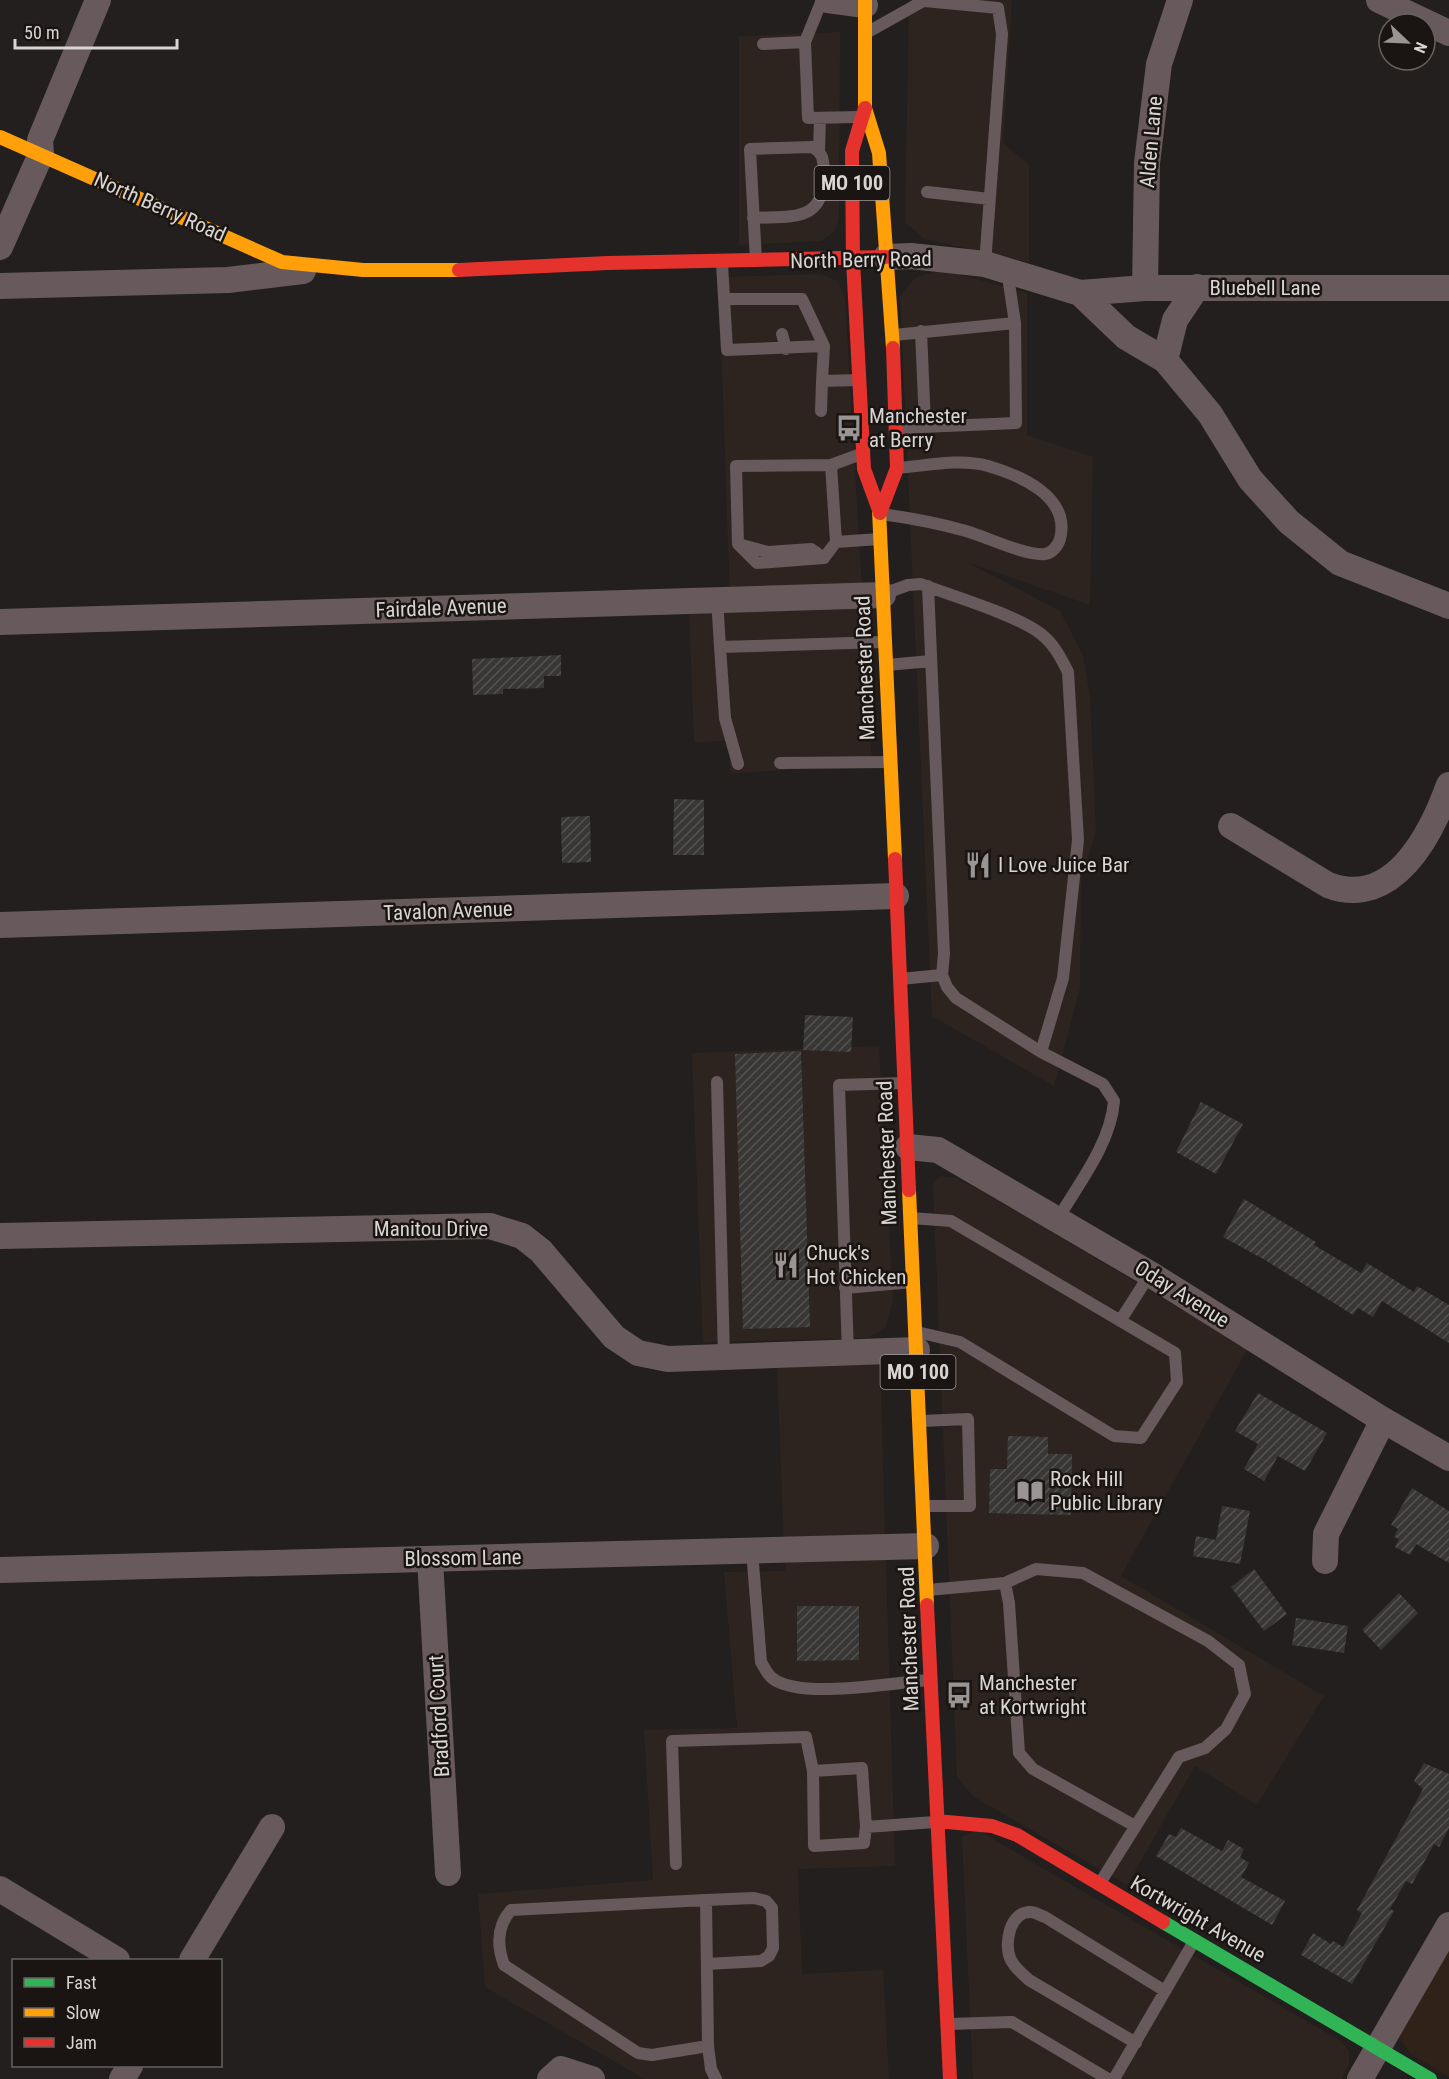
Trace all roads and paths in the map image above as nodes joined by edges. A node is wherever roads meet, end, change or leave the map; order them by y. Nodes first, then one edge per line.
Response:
1 (98, 0) edge
2 (822, 0) edge
3 (828, 0) edge
4 (1180, 0) edge
5 (1379, 0) edge
6 (922, 1) edge
7 (865, 3) edge
8 (1449, 33) edge
9 (865, 34) junction
10 (805, 42) junction
11 (763, 44) dead end
12 (863, 113) junction
13 (819, 118) junction
14 (0, 138) edge
15 (819, 151) junction
16 (41, 154) junction
17 (838, 165) junction
18 (927, 192) dead end
19 (990, 199) junction
20 (753, 218) junction
21 (0, 247) edge
22 (886, 257) junction
23 (853, 260) junction
24 (722, 262) junction
25 (756, 262) junction
26 (996, 267) junction
27 (322, 268) junction
28 (0, 286) edge
29 (1197, 287) junction
30 (1145, 288) junction
31 (1449, 288) edge
32 (1080, 293) junction
33 (724, 298) junction
34 (1015, 323) junction
35 (921, 331) junction
36 (782, 334) dead end
37 (892, 335) junction
38 (824, 346) junction
39 (786, 349) junction
40 (1165, 360) junction
41 (859, 380) junction
42 (822, 381) junction
43 (821, 411) dead end
44 (925, 425) junction
45 (896, 428) junction
46 (862, 454) junction
47 (831, 465) junction
48 (897, 468) junction
49 (880, 513) junction
50 (881, 538) junction
51 (836, 542) junction
52 (928, 586) junction
53 (883, 595) junction
54 (717, 599) junction
55 (1449, 606) edge
56 (0, 622) edge
57 (884, 642) junction
58 (720, 647) junction
59 (931, 661) junction
60 (886, 665) junction
61 (890, 762) junction
62 (780, 763) dead end
63 (738, 764) dead end
64 (1449, 785) edge
65 (1231, 826) dead end
66 (896, 896) junction
67 (0, 925) edge
68 (942, 975) junction
69 (900, 979) junction
70 (1041, 1052) junction
71 (717, 1082) dead end
72 (905, 1083) junction
73 (908, 1147) junction
74 (911, 1218) junction
75 (1057, 1220) junction
76 (0, 1236) edge
77 (1150, 1274) junction
78 (914, 1282) junction
79 (845, 1288) junction
80 (1120, 1321) junction
81 (917, 1341) junction
82 (848, 1354) junction
83 (724, 1357) junction
84 (1383, 1420) junction
85 (920, 1421) junction
86 (1449, 1458) edge
87 (924, 1506) junction
88 (926, 1546) junction
89 (752, 1551) junction
90 (430, 1559) junction
91 (1325, 1562) dead end
92 (0, 1570) edge
93 (1005, 1583) junction
94 (928, 1590) junction
95 (932, 1680) junction
96 (813, 1772) junction
97 (936, 1821) junction
98 (1135, 1826) junction
99 (272, 1827) dead end
100 (866, 1827) junction
101 (676, 1864) dead end
102 (448, 1873) dead end
103 (1098, 1886) junction
104 (0, 1889) edge
105 (706, 1900) junction
106 (1449, 1925) edge
107 (1194, 1941) junction
108 (115, 1959) edge
109 (193, 1959) edge
110 (707, 1964) junction
111 (1165, 1991) junction
112 (947, 2024) junction
113 (1136, 2043) junction
114 (708, 2046) junction
115 (1378, 2048) junction
116 (550, 2079) edge
117 (592, 2079) edge
118 (716, 2079) edge
119 (950, 2079) edge
120 (1108, 2079) edge
121 (1114, 2079) edge
122 (1360, 2079) edge
123 (1430, 2079) edge

1 - 16 street
2 - 10 lane
3 - 7 street
4 - 30 street, Alden Lane
5 - 8 street
6 - 9 lane
6 - 19 lane
7 - 9 main road, Manchester Road / MO 100
9 - 12 main road, Manchester Road / MO 100
10 - 11 lane
10 - 13 lane
12 - 13 lane
12 - 17 main road, Manchester Road / MO 100
12 - 22 main road, Manchester Road / MO 100
13 - 15 lane
14 - 16 main road, North Berry Road
15 - 17 lane
15 - 20 lane
16 - 21 street
16 - 27 main road, North Berry Road
17 - 20 lane
17 - 23 main road, Manchester Road / MO 100
18 - 19 lane
19 - 26 lane
20 - 25 lane
22 - 23 main road, North Berry Road
22 - 26 street, North Berry Road
22 - 37 main road, Manchester Road / MO 100
23 - 25 main road, North Berry Road
23 - 41 main road, Manchester Road / MO 100
24 - 25 main road, North Berry Road
24 - 27 main road, North Berry Road
24 - 33 lane
26 - 32 street, North Berry Road
26 - 34 lane
27 - 28 street, North Berry Road
29 - 30 street, Bluebell Lane
29 - 31 street, Bluebell Lane
29 - 40 street
30 - 32 street, Bluebell Lane
32 - 40 street
33 - 38 lane
33 - 39 lane
34 - 35 lane
34 - 44 lane
35 - 37 lane
35 - 44 lane
36 - 39 lane
37 - 45 main road, Manchester Road / MO 100
38 - 39 lane
38 - 42 lane
40 - 55 street
41 - 42 lane
41 - 46 main road, Manchester Road / MO 100
42 - 43 lane
44 - 45 lane
45 - 48 main road, Manchester Road / MO 100
46 - 47 lane
46 - 49 main road, Manchester Road / MO 100
47 - 51 lane
47 - 51 lane
48 - 49 main road, Manchester Road / MO 100
48 - 49 lane
49 - 50 main road, Manchester Road / MO 100
50 - 51 lane
50 - 53 main road, Manchester Road / MO 100
52 - 53 lane
52 - 59 lane
52 - 70 lane
53 - 54 street, Fairdale Avenue
53 - 57 main road, Manchester Road / MO 100
54 - 56 street, Fairdale Avenue
54 - 58 lane
57 - 58 lane
57 - 60 main road, Manchester Road / MO 100
58 - 63 lane
59 - 60 lane
59 - 68 lane
60 - 61 main road, Manchester Road / MO 100
61 - 62 lane
61 - 66 main road, Manchester Road / MO 100
64 - 65 street
66 - 67 street, Tavalon Avenue
66 - 69 main road, Manchester Road / MO 100
68 - 69 lane
68 - 70 lane
69 - 72 main road, Manchester Road / MO 100
70 - 75 lane
71 - 83 lane
72 - 73 main road, Manchester Road / MO 100
72 - 79 lane
73 - 74 main road, Manchester Road / MO 100
73 - 75 street, Oday Avenue
74 - 78 main road, Manchester Road / MO 100
74 - 80 lane
75 - 77 street, Oday Avenue
76 - 83 street, Manitou Drive
77 - 80 lane
77 - 84 street, Oday Avenue
78 - 79 lane
78 - 81 main road, Manchester Road / MO 100
79 - 82 lane
80 - 81 lane
81 - 82 street, Manitou Drive
81 - 85 main road, Manchester Road / MO 100
82 - 83 street, Manitou Drive
84 - 86 street, Oday Avenue
84 - 91 street
85 - 87 main road, Manchester Road / MO 100
85 - 87 lane
87 - 88 main road, Manchester Road / MO 100
88 - 89 street, Blossom Lane
88 - 94 main road, Manchester Road / MO 100
89 - 90 street, Blossom Lane
89 - 95 lane
90 - 92 street, Blossom Lane
90 - 102 street, Bradford Court
93 - 94 lane
93 - 98 lane
93 - 98 lane
94 - 95 main road, Manchester Road / MO 100
95 - 97 main road, Manchester Road / MO 100
96 - 100 lane
96 - 100 lane
96 - 101 lane
97 - 100 lane
97 - 103 main road, Kortwright Avenue
97 - 112 main road, Manchester Road / MO 100
98 - 103 lane
99 - 109 street
103 - 107 main road, Kortwright Avenue
104 - 108 street
105 - 110 lane
105 - 110 lane
105 - 114 lane
106 - 115 street
107 - 111 lane
107 - 115 main road, Kortwright Avenue
110 - 114 lane
111 - 113 lane
111 - 113 lane
112 - 119 main road, Manchester Road / MO 100
112 - 120 lane
113 - 121 lane
114 - 118 lane
115 - 122 street
115 - 123 main road, Kortwright Avenue
116 - 117 street

